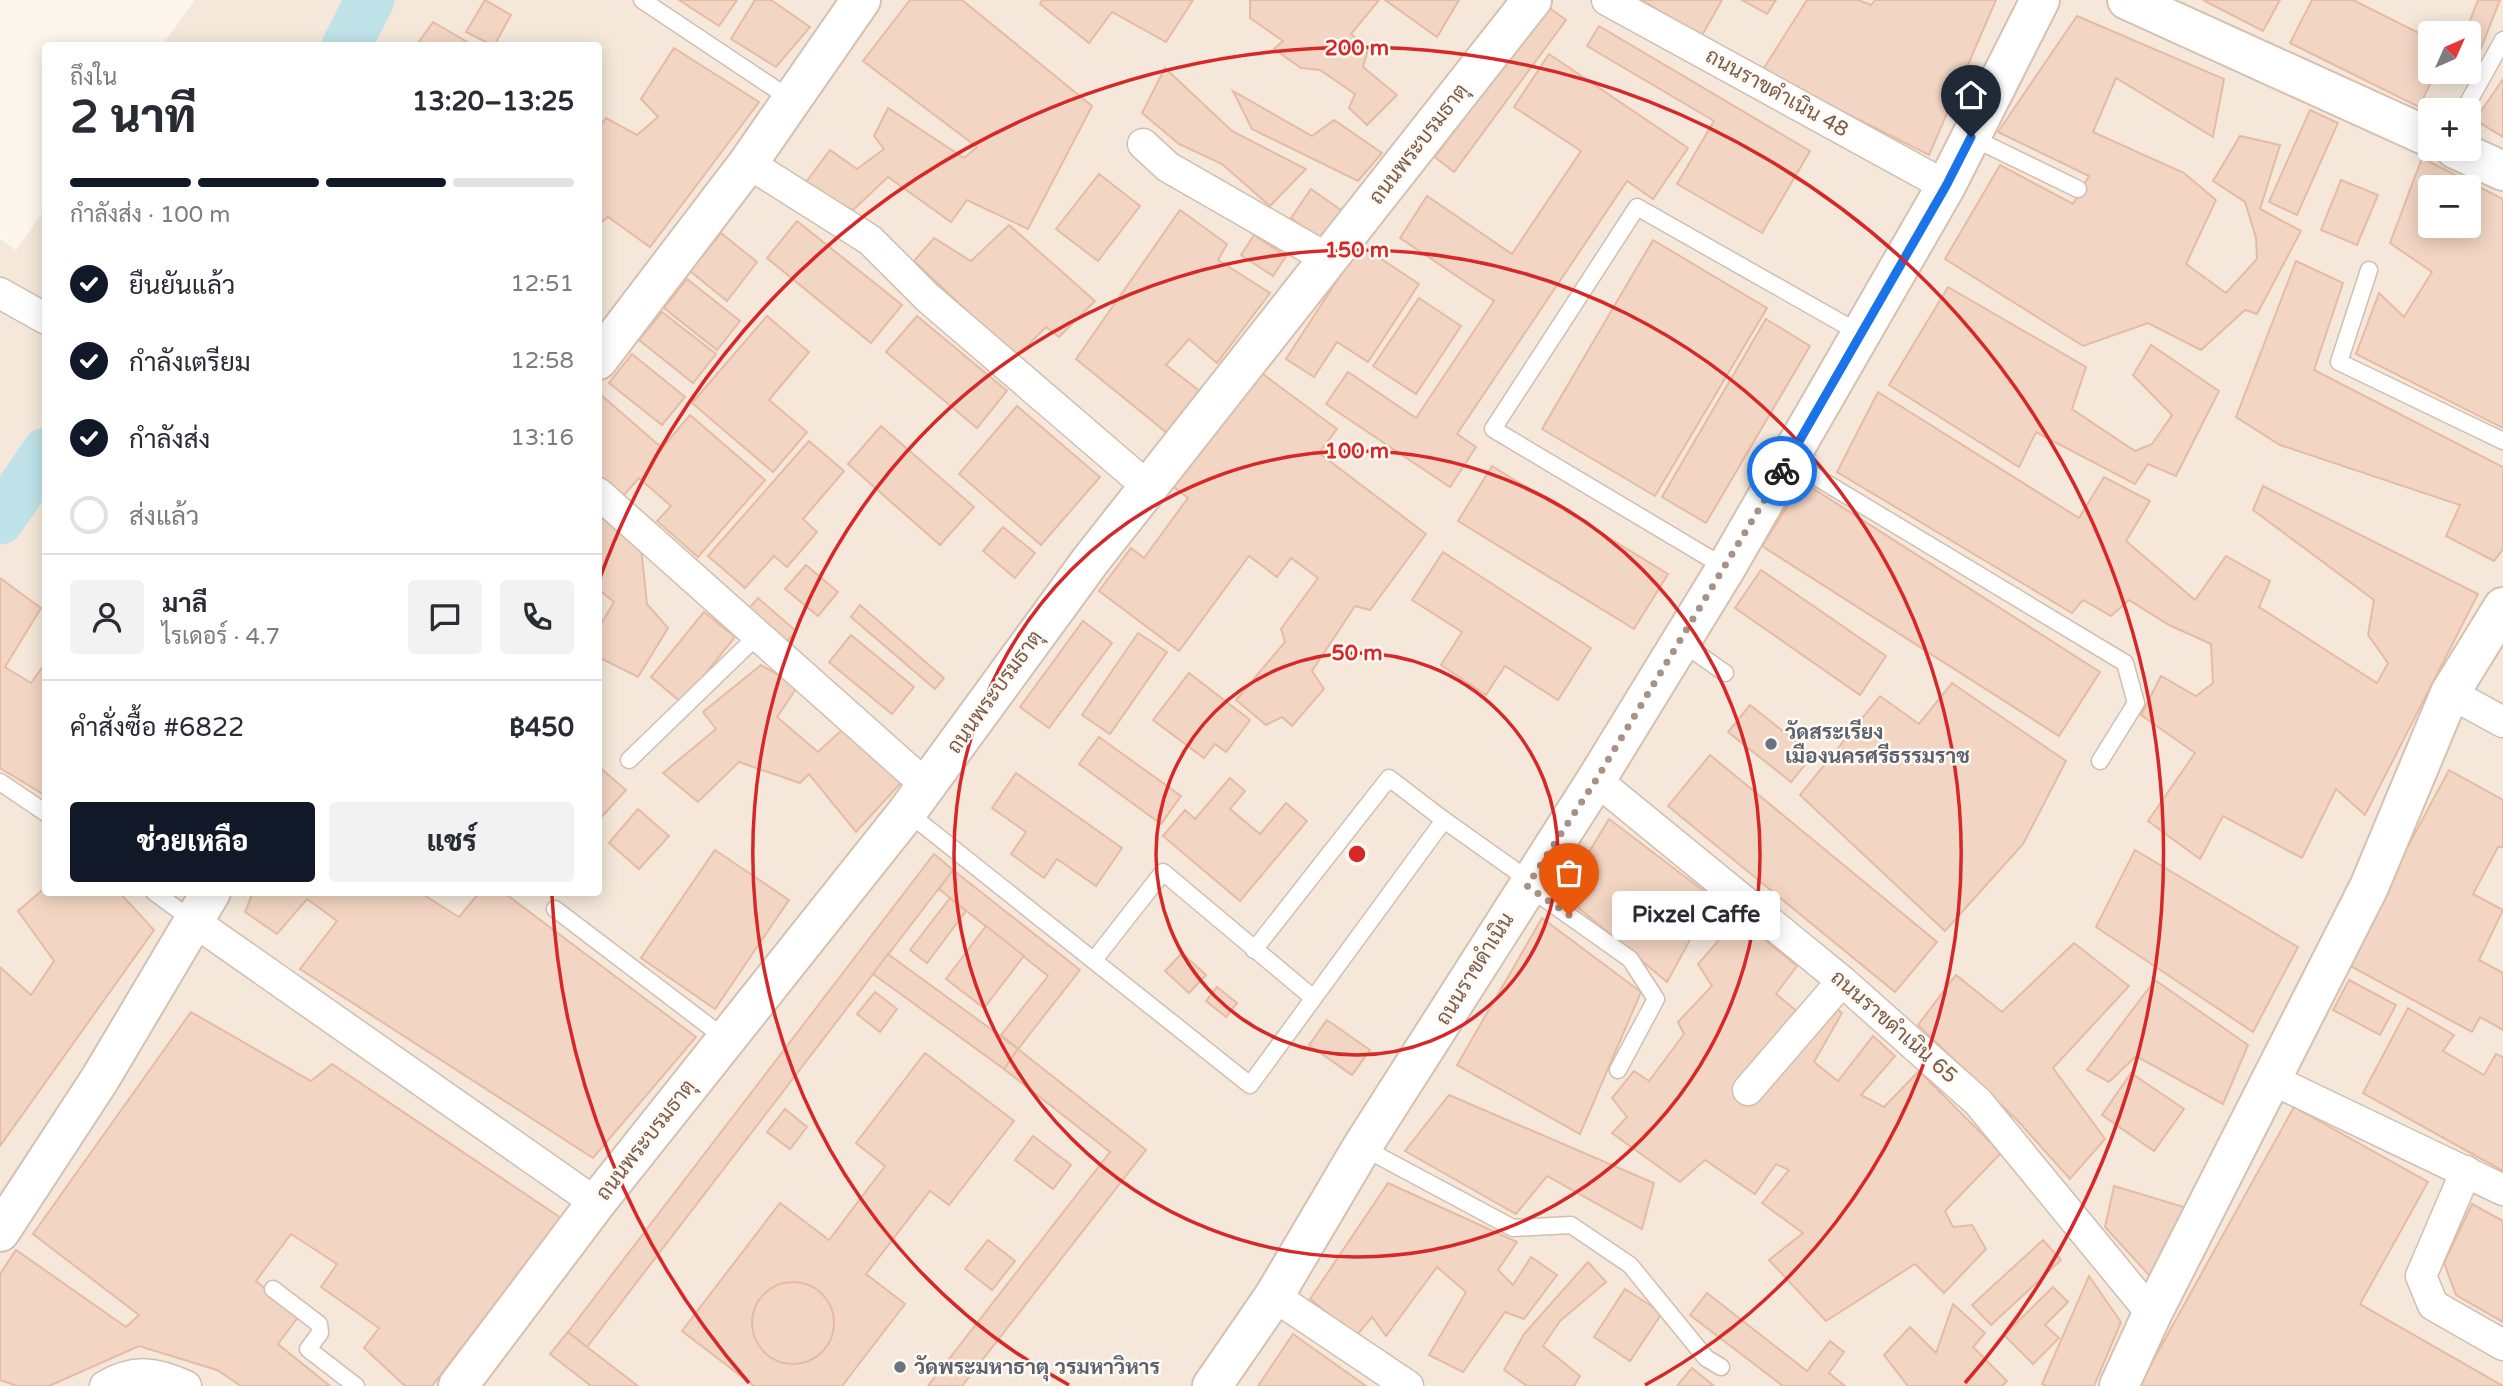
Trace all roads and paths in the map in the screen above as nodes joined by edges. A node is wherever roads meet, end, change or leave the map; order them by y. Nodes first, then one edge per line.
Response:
1 (642, 0) edge
2 (861, 0) edge
3 (1607, 0) edge
4 (2040, 0) edge
5 (2127, 0) edge
6 (1521, 4) edge
7 (2503, 40) edge
8 (2470, 98) edge
9 (792, 100) junction
10 (2418, 132) edge
11 (1971, 137) junction
12 (1143, 144) dead end
13 (2481, 161) edge
14 (748, 163) junction
15 (2503, 171) edge
16 (1946, 186) junction
17 (2078, 189) dead end
18 (1328, 259) junction
19 (2369, 270) dead end
20 (0, 293) edge
21 (42, 317) edge
22 (1861, 334) junction
23 (602, 355) edge
24 (2503, 441) edge
25 (1788, 460) junction
26 (1148, 487) junction
27 (602, 497) edge
28 (1726, 568) junction
29 (2503, 607) edge
30 (758, 635) junction
31 (1681, 642) junction
32 (1725, 673) dead end
33 (2450, 693) junction
34 (2503, 722) edge
35 (629, 760) dead end
36 (2100, 761) dead end
37 (1596, 780) junction
38 (0, 782) edge
39 (917, 799) junction
40 (42, 810) edge
41 (1444, 820) junction
42 (1529, 883) junction
43 (167, 896) edge
44 (203, 907) edge
45 (555, 909) dead end
46 (1254, 950) junction
47 (1094, 960) junction
48 (1842, 981) junction
49 (1312, 997) junction
50 (726, 1039) junction
51 (1618, 1070) dead end
52 (2271, 1079) junction
53 (1748, 1090) dead end
54 (1363, 1147) junction
55 (2466, 1171) junction
56 (2503, 1190) edge
57 (596, 1203) junction
58 (4, 1218) edge
59 (273, 1289) dead end
60 (1275, 1296) junction
61 (2152, 1314) junction
62 (2503, 1345) edge
63 (1721, 1367) dead end
64 (105, 1386) edge
65 (186, 1386) edge
66 (356, 1386) edge
67 (458, 1386) edge
68 (1212, 1386) edge
69 (1408, 1386) edge
70 (2119, 1386) edge

1 - 9 lane
2 - 9 street
3 - 16 street, ถนนราขดำเนิน 48
4 - 11 street, ถนนราขดำเนิน
5 - 10 street
6 - 18 street, ถนนพระบรมธาตุ
7 - 8 lane
9 - 14 street
11 - 16 street, ถนนราขดำเนิน
11 - 17 lane
12 - 18 street
13 - 15 street
14 - 23 street
14 - 26 street
16 - 22 street, ถนนราขดำเนิน
18 - 26 street, ถนนพระบรมธาตุ
19 - 24 lane
20 - 21 street
22 - 25 street, ถนนราขดำเนิน
22 - 28 lane
25 - 28 street, ถนนราขดำเนิน
25 - 36 lane
26 - 39 street, ถนนพระบรมธาตุ
27 - 30 street
28 - 31 street, ถนนราขดำเนิน
29 - 33 street
30 - 35 lane
30 - 39 street
31 - 32 lane
31 - 37 street, ถนนราขดำเนิน
33 - 34 street
33 - 52 street
37 - 42 street, ถนนราขดำเนิน
37 - 48 street, ถนนราขดำเนิน 65
38 - 40 lane
39 - 47 lane
39 - 50 street, ถนนพระบรมธาตุ
41 - 42 lane
41 - 46 lane
41 - 49 lane
42 - 51 lane
42 - 54 street, ถนนราขดำเนิน
43 - 44 lane
44 - 57 street
44 - 58 street
45 - 50 lane
46 - 47 lane
46 - 49 lane
47 - 49 lane
48 - 53 street
48 - 61 street, ถนนราขดำเนิน 65
50 - 57 street, ถนนพระบรมธาตุ
52 - 55 street
52 - 61 street
54 - 60 street, ถนนราขดำเนิน
54 - 63 lane
55 - 56 street
55 - 62 street
57 - 67 street, ถนนพระบรมธาตุ
59 - 66 lane
60 - 68 street, ถนนราขดำเนิน
60 - 69 street
61 - 70 street
64 - 65 street

